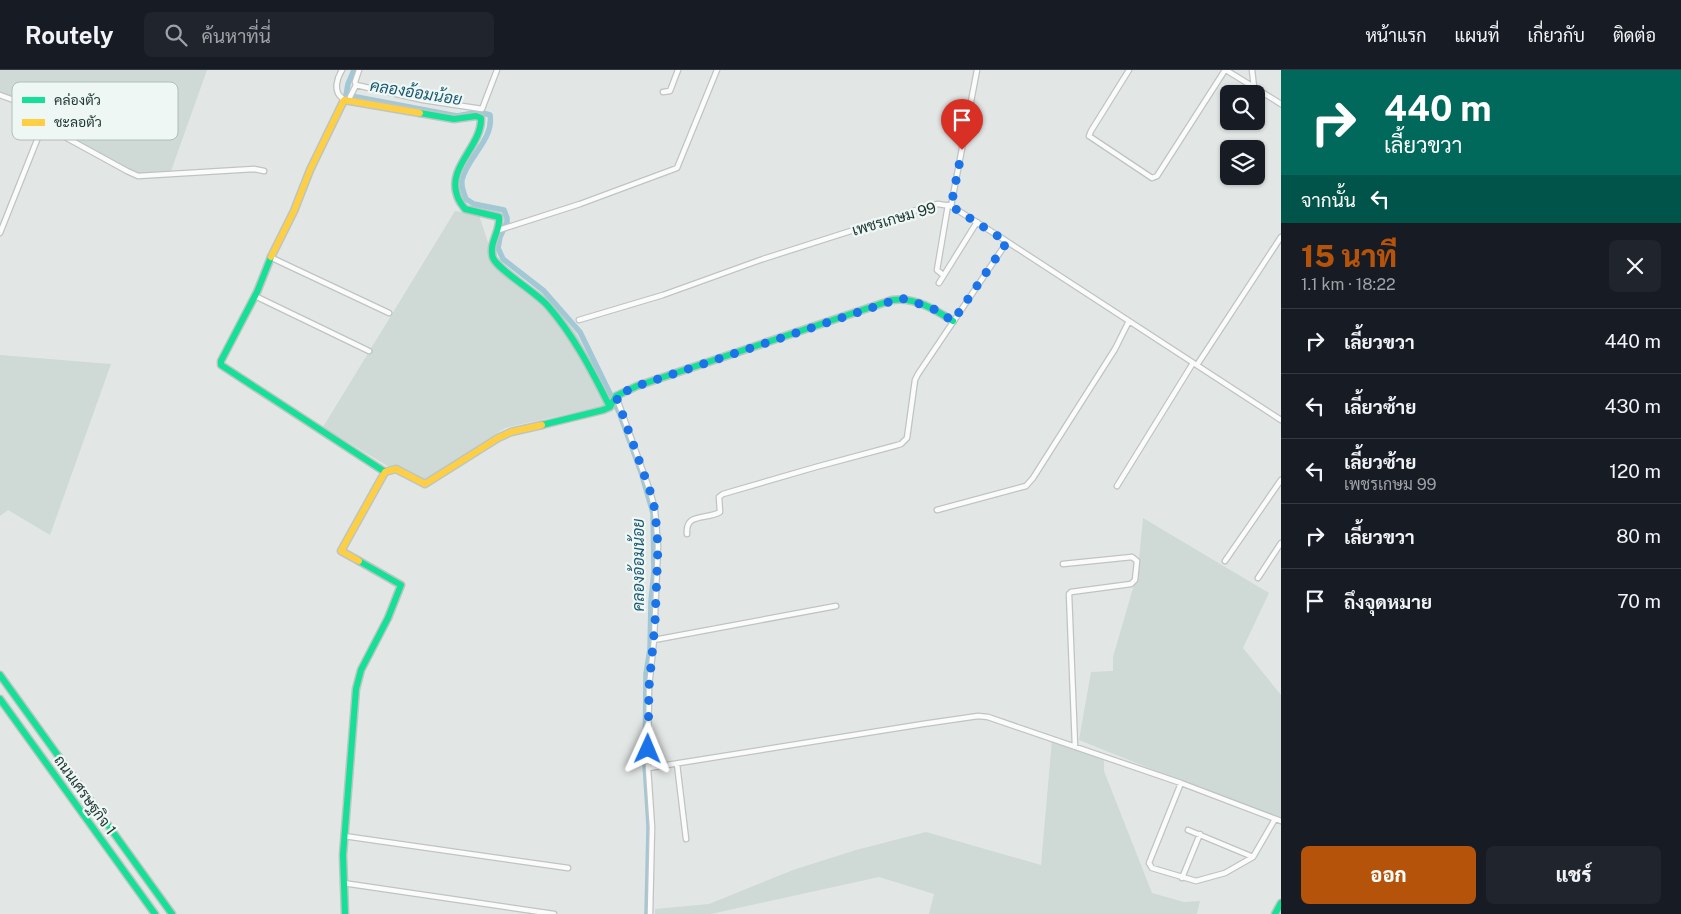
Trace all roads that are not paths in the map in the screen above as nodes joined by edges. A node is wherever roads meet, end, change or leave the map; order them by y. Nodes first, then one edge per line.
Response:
1 (342, 70) edge
2 (359, 70) edge
3 (497, 70) edge
4 (678, 70) edge
5 (717, 70) edge
6 (977, 70) edge
7 (1129, 70) edge
8 (1225, 70) edge
9 (1252, 70) edge
10 (1251, 85) edge
11 (1254, 85) edge
12 (355, 87) junction
13 (663, 92) dead end
14 (1265, 94) edge
15 (0, 95) edge
16 (344, 98) junction
17 (12, 99) edge
18 (1281, 104) edge
19 (37, 140) edge
20 (70, 140) edge
21 (264, 171) dead end
22 (949, 206) junction
23 (977, 222) junction
24 (498, 230) junction
25 (0, 233) edge
26 (1281, 237) edge
27 (1007, 242) junction
28 (272, 258) junction
29 (944, 276) junction
30 (939, 283) dead end
31 (255, 296) junction
32 (390, 313) dead end
33 (579, 320) dead end
34 (953, 321) junction
35 (1129, 321) junction
36 (369, 351) dead end
37 (1195, 364) junction
38 (615, 397) junction
39 (610, 406) junction
40 (1281, 420) edge
41 (385, 472) junction
42 (1281, 480) edge
43 (1117, 486) dead end
44 (937, 510) dead end
45 (687, 534) dead end
46 (1281, 543) edge
47 (1225, 561) dead end
48 (1063, 564) dead end
49 (1258, 578) dead end
50 (836, 606) dead end
51 (654, 640) junction
52 (0, 675) edge
53 (0, 699) edge
54 (1075, 746) junction
55 (677, 764) junction
56 (648, 768) junction
57 (1180, 783) junction
58 (1275, 819) junction
59 (1281, 821) edge
60 (1188, 830) dead end
61 (1200, 834) junction
62 (115, 836) junction
63 (344, 836) junction
64 (686, 839) dead end
65 (103, 844) junction
66 (1253, 856) junction
67 (568, 868) dead end
68 (1182, 878) junction
69 (343, 882) junction
70 (1281, 903) edge
71 (155, 914) edge
72 (172, 914) edge
73 (346, 914) edge
74 (554, 914) edge
75 (650, 914) edge
76 (1275, 914) edge

1 - 16 street
2 - 12 street
3 - 12 street
4 - 13 street
5 - 24 street
6 - 22 street
7 - 8 street
8 - 10 street
9 - 11 street
12 - 16 street
14 - 18 street
15 - 17 street
16 - 24 street
16 - 28 street
19 - 25 street
20 - 21 street
22 - 23 street, เพชรเกษม 99
22 - 29 street
22 - 33 street, เพชรเกษม 99
23 - 27 street, เพชรเกษม 99
23 - 29 street
24 - 39 street
26 - 37 street
27 - 34 street
27 - 35 street, เพชรเกษม 99
28 - 31 street
28 - 32 street
29 - 30 street
31 - 36 street
31 - 41 street
34 - 38 street
34 - 45 street
35 - 37 street, เพชรเกษม 99
35 - 44 street
37 - 40 street, เพชรเกษม 99
37 - 43 street
38 - 39 street
38 - 51 street
39 - 41 street
41 - 63 street
42 - 47 street
46 - 49 street
48 - 54 street
50 - 51 street
51 - 56 street
52 - 62 street, ถนนเศรษฐกิจ 1
53 - 65 street, ถนนเศรษฐกิจ 1
54 - 55 street
54 - 57 street
55 - 56 street
55 - 64 street
56 - 75 street
57 - 58 street
57 - 68 street
58 - 59 street
58 - 66 street
60 - 61 street
61 - 66 street
61 - 68 street
62 - 65 street
62 - 72 street, ถนนเศรษฐกิจ 1
63 - 67 street
63 - 69 street
65 - 71 street, ถนนเศรษฐกิจ 1
66 - 68 street
69 - 73 street
69 - 74 street
70 - 76 street

